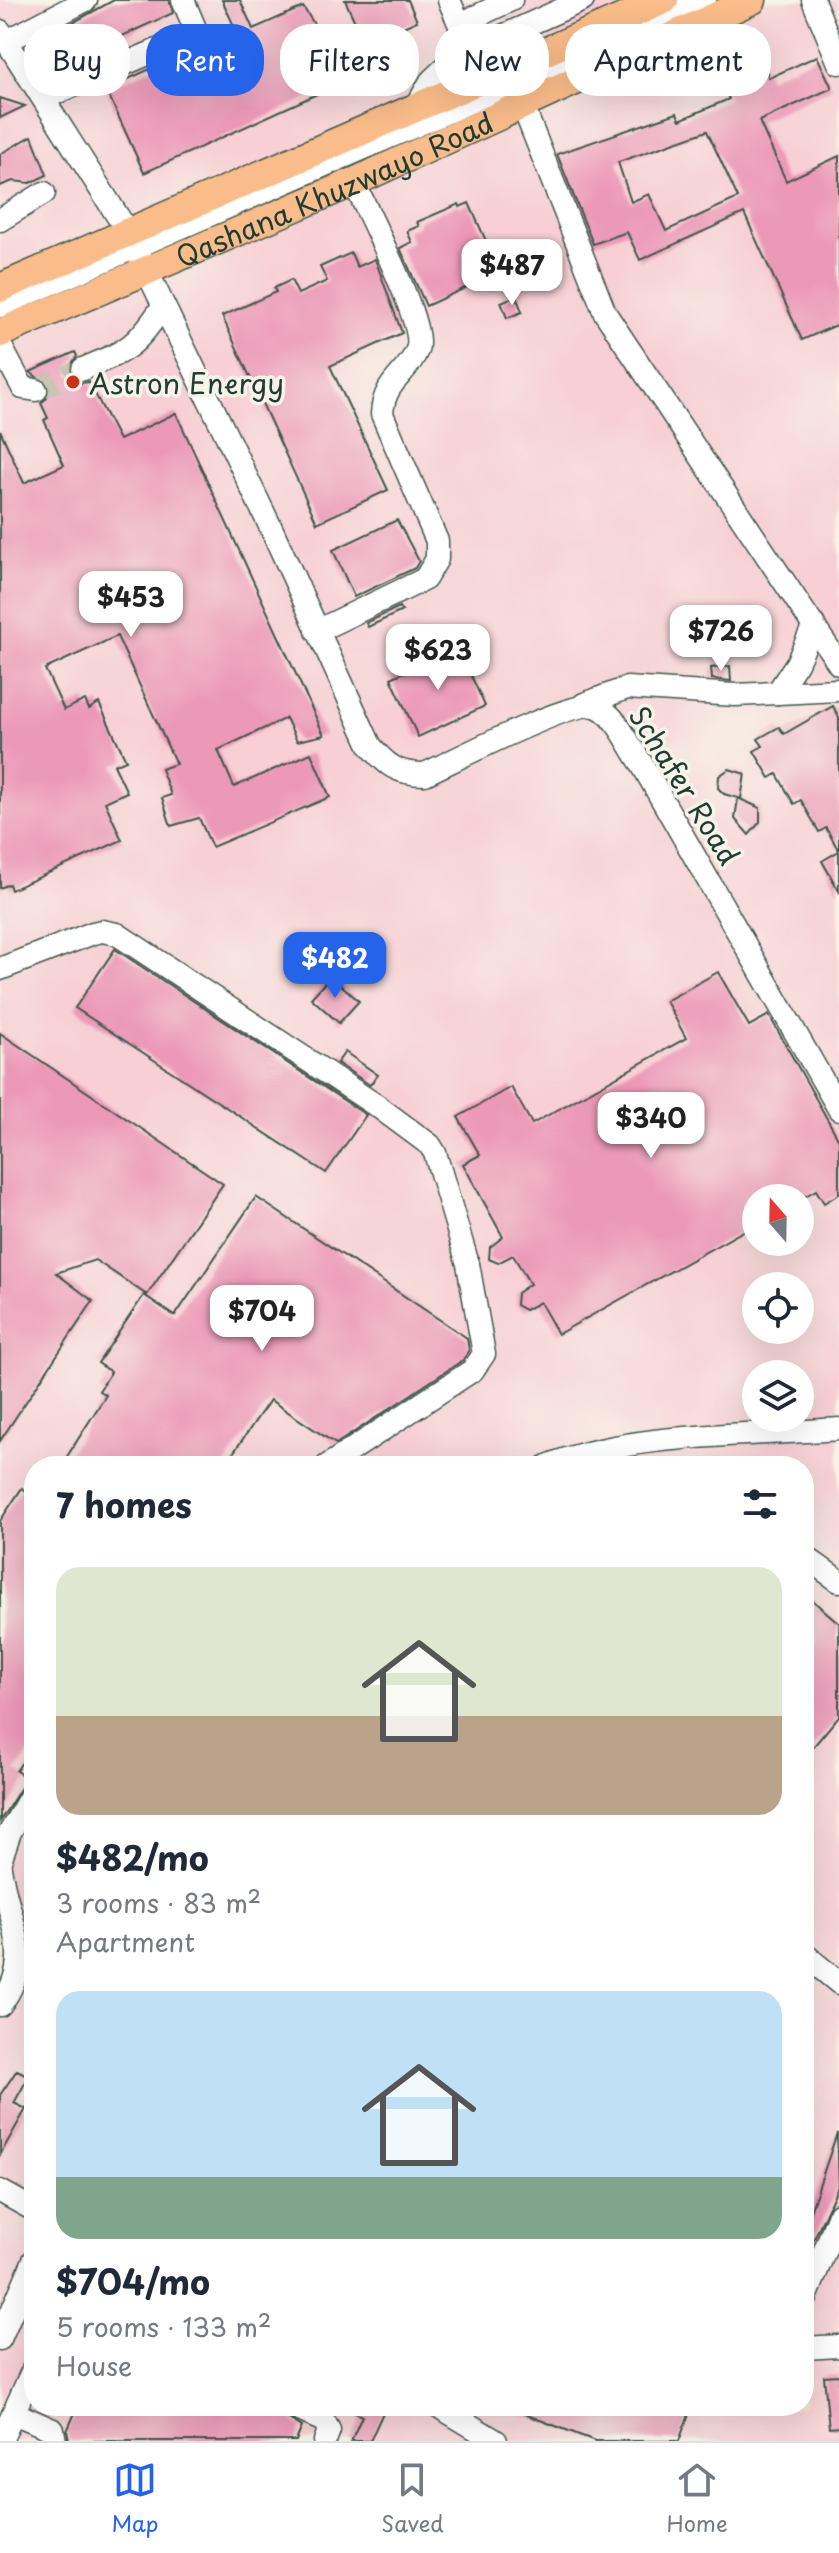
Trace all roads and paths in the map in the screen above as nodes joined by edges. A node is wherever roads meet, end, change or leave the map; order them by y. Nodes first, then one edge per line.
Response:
1 (86, 0) edge
2 (183, 0) edge
3 (449, 0) edge
4 (511, 0) edge
5 (664, 0) edge
6 (705, 0) edge
7 (752, 0) edge
8 (813, 0) edge
9 (574, 2) edge
10 (460, 24) joint
11 (527, 24) edge
12 (3, 36) edge
13 (839, 63) edge
14 (435, 78) edge
15 (45, 98) junction
16 (522, 104) junction
17 (414, 111) junction
18 (354, 182) junction
19 (44, 193) dead end
20 (0, 220) edge
21 (137, 252) junction
22 (0, 288) edge
23 (0, 306) edge
24 (163, 306) junction
25 (0, 333) edge
26 (0, 345) edge
27 (83, 369) tunnel mouth
28 (36, 390) dead end
29 (814, 625) junction
30 (317, 631) junction
31 (839, 664) edge
32 (839, 690) edge
33 (777, 693) junction
34 (584, 704) junction
35 (0, 969) edge
36 (839, 1109) edge
37 (839, 1429) edge
38 (342, 1456) edge
39 (584, 1456) edge
40 (814, 1563) edge
41 (839, 1581) edge
42 (24, 1808) edge
43 (0, 1864) edge
44 (814, 1962) edge
45 (839, 1983) edge
46 (0, 2005) edge
47 (0, 2191) edge
48 (24, 2204) edge
49 (839, 2214) edge
50 (814, 2278) edge
51 (24, 2299) edge
52 (0, 2339) edge
53 (839, 2346) edge
54 (814, 2347) edge
55 (24, 2390) edge
56 (14, 2413) junction
57 (313, 2416) edge
58 (455, 2416) edge
59 (1, 2441) edge
60 (55, 2441) edge
61 (325, 2441) edge
62 (496, 2441) edge

1 - 12 street
2 - 15 street
3 - 10 street
4 - 10 street
5 - 17 main road, Qashana Khuzwayo Road
6 - 21 street
7 - 16 main road, Qashana Khuzwayo Road
8 - 13 street
9 - 11 street, Qashana Khuzwayo Road
12 - 15 street, Schafer Road
14 - 17 street, Qashana Khuzwayo Road
15 - 21 street, Schafer Road
16 - 18 main road, Qashana Khuzwayo Road
16 - 29 street
17 - 21 main road, Qashana Khuzwayo Road
18 - 21 main road, Qashana Khuzwayo Road
18 - 30 street
19 - 20 street
21 - 22 main road, Qashana Khuzwayo Road
21 - 23 street
21 - 24 street, Schafer Road
21 - 25 main road, Qashana Khuzwayo Road
24 - 27 street
24 - 30 street, Schafer Road
26 - 28 street
29 - 31 street
29 - 33 street
30 - 34 street, Schafer Road
32 - 33 street
33 - 34 street
34 - 36 street, Schafer Road
35 - 38 street
37 - 39 street
40 - 41 street
42 - 43 street
43 - 46 street
44 - 45 street
47 - 48 street
49 - 50 street
51 - 52 street
53 - 54 street
55 - 56 street
56 - 59 street
56 - 60 street
57 - 61 street
58 - 62 street

